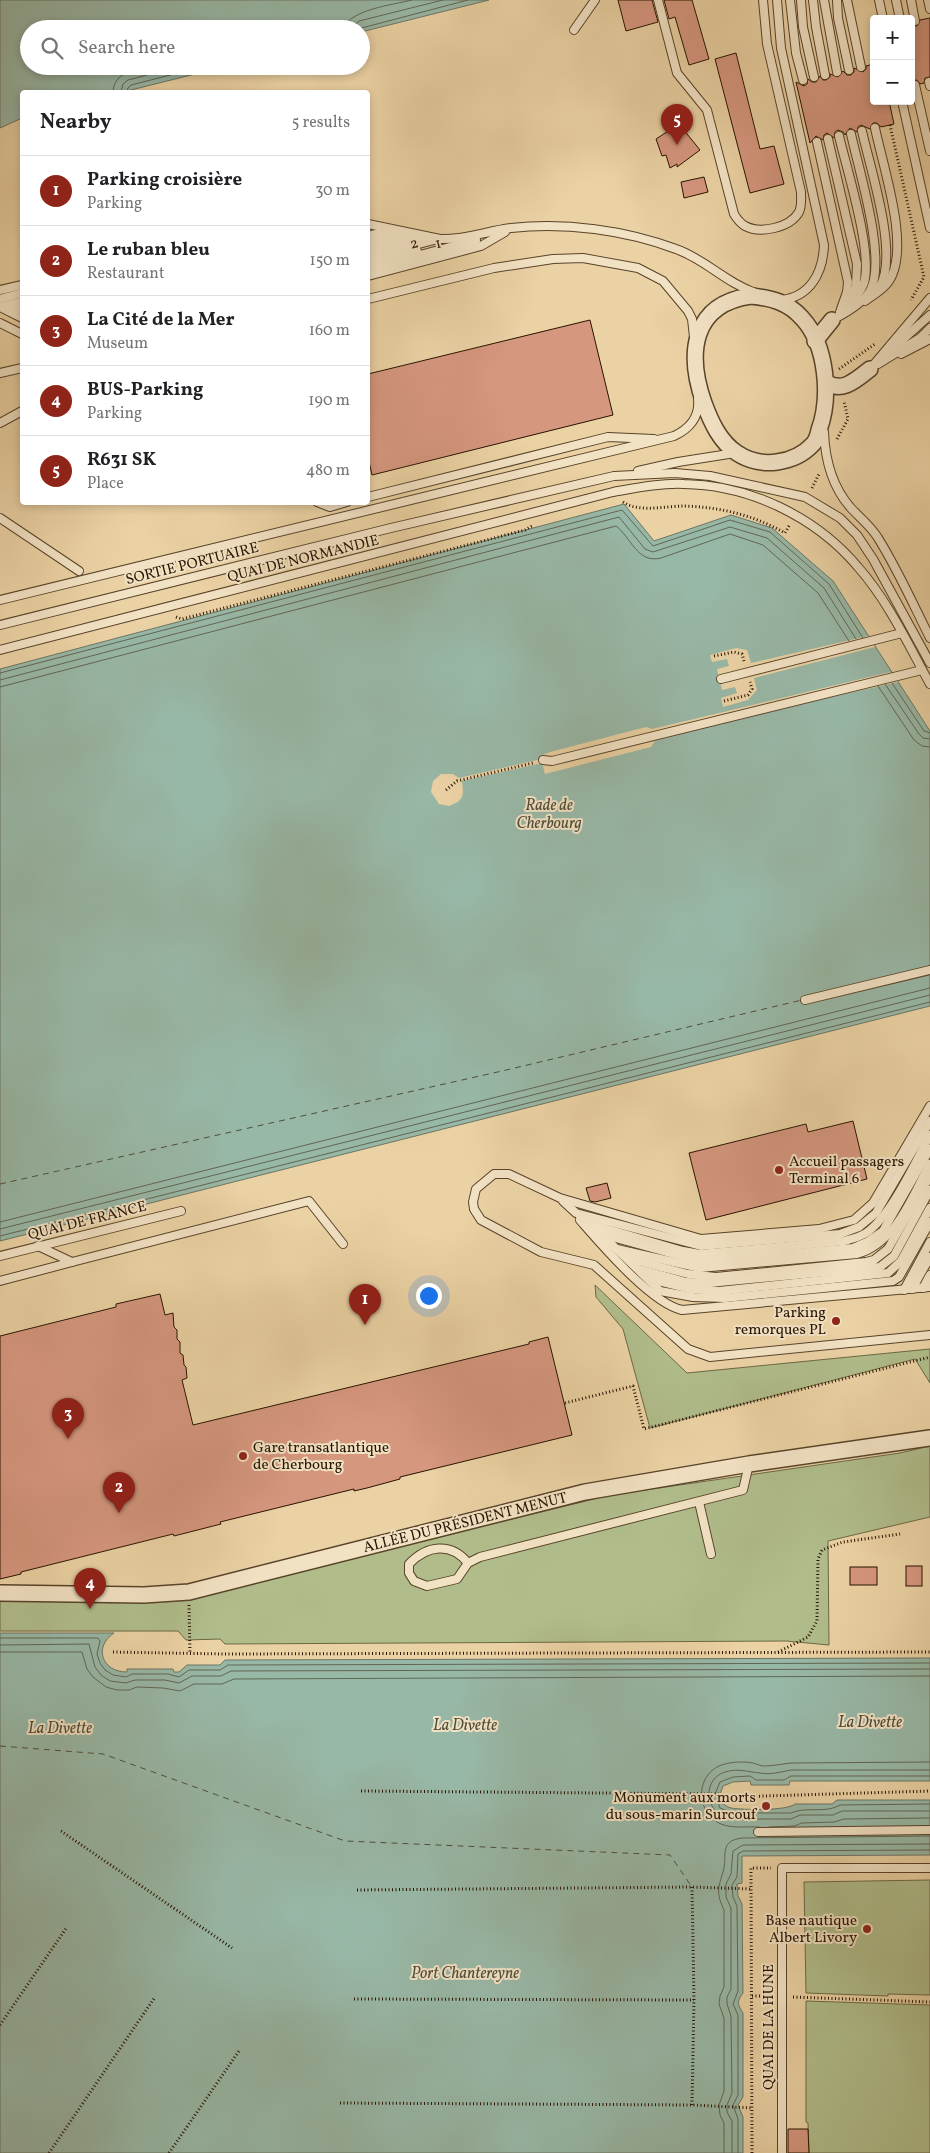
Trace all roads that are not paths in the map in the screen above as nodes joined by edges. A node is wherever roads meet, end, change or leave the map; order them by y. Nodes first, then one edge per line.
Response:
1 (595, 0) edge
2 (658, 0) edge
3 (763, 0) edge
4 (777, 0) edge
5 (790, 0) edge
6 (800, 0) edge
7 (813, 0) edge
8 (824, 0) edge
9 (837, 0) edge
10 (847, 0) edge
11 (879, 0) edge
12 (896, 0) edge
13 (911, 0) edge
14 (928, 0) edge
15 (930, 10) edge
16 (882, 15) edge
17 (899, 15) edge
18 (914, 15) edge
19 (574, 30) dead end
20 (861, 67) dead end
21 (849, 70) dead end
22 (837, 72) dead end
23 (825, 75) dead end
24 (814, 78) dead end
25 (803, 80) dead end
26 (915, 85) dead end
27 (903, 105) edge
28 (875, 128) dead end
29 (862, 131) dead end
30 (851, 134) dead end
31 (839, 136) dead end
32 (828, 139) dead end
33 (817, 142) dead end
34 (930, 151) edge
35 (370, 224) edge
36 (378, 226) junction
37 (370, 228) edge
38 (511, 228) junction
39 (930, 228) edge
40 (394, 230) junction
41 (409, 232) junction
42 (494, 232) junction
43 (425, 235) junction
44 (370, 236) edge
45 (468, 238) junction
46 (440, 239) junction
47 (370, 242) edge
48 (370, 249) edge
49 (370, 256) edge
50 (370, 263) edge
51 (370, 268) edge
52 (370, 275) edge
53 (20, 285) edge
54 (0, 290) edge
55 (20, 294) edge
56 (873, 295) junction
57 (930, 298) edge
58 (0, 299) edge
59 (370, 299) edge
60 (773, 299) junction
61 (20, 302) edge
62 (850, 306) junction
63 (0, 307) edge
64 (20, 308) edge
65 (9, 311) junction
66 (930, 315) edge
67 (20, 316) edge
68 (836, 316) junction
69 (0, 323) edge
70 (930, 328) edge
71 (20, 333) edge
72 (930, 339) edge
73 (815, 341) junction
74 (694, 353) junction
75 (20, 368) edge
76 (870, 369) junction
77 (696, 372) junction
78 (0, 373) edge
79 (826, 382) junction
80 (20, 412) edge
81 (823, 420) junction
82 (0, 423) edge
83 (664, 439) junction
84 (737, 453) junction
85 (614, 476) junction
86 (370, 496) edge
87 (325, 505) edge
88 (337, 505) edge
89 (0, 518) edge
90 (79, 572) dead end
91 (0, 600) edge
92 (0, 625) edge
93 (902, 633) junction
94 (930, 638) edge
95 (0, 650) edge
96 (930, 663) edge
97 (922, 670) junction
98 (721, 678) dead end
99 (930, 684) edge
100 (543, 760) road end
101 (930, 970) edge
102 (805, 1000) dead end
103 (930, 1106) edge
104 (930, 1121) edge
105 (930, 1135) edge
106 (930, 1149) edge
107 (930, 1164) edge
108 (930, 1176) edge
109 (930, 1190) edge
110 (560, 1198) junction
111 (930, 1208) edge
112 (181, 1211) dead end
113 (576, 1213) junction
114 (930, 1222) edge
115 (590, 1224) junction
116 (601, 1234) junction
117 (930, 1242) edge
118 (343, 1244) dead end
119 (38, 1246) junction
120 (616, 1248) junction
121 (0, 1256) edge
122 (625, 1257) junction
123 (930, 1257) edge
124 (72, 1262) junction
125 (637, 1268) junction
126 (930, 1276) edge
127 (648, 1279) junction
128 (0, 1281) edge
129 (927, 1287) edge
130 (908, 1289) junction
131 (930, 1335) edge
132 (930, 1438) edge
133 (749, 1464) junction
134 (699, 1502) junction
135 (711, 1554) dead end
136 (468, 1563) junction
137 (0, 1593) edge
138 (930, 1830) edge
139 (758, 1832) dead end
140 (930, 1868) edge
141 (782, 2153) edge

1 - 19 lane
2 - 3 lane
4 - 60 lane
5 - 25 lane
6 - 24 lane
7 - 23 lane
8 - 22 lane
9 - 21 lane
10 - 20 lane
11 - 16 lane
12 - 17 lane
13 - 18 lane
14 - 15 lane
26 - 34 lane
27 - 39 lane
28 - 56 lane
29 - 56 lane
30 - 62 lane
31 - 62 lane
32 - 62 lane
33 - 68 lane
35 - 36 lane
36 - 37 lane
36 - 40 lane
38 - 42 lane
38 - 52 lane, 1
38 - 60 lane
40 - 41 lane
40 - 44 lane
41 - 43 lane
41 - 47 lane
42 - 45 lane
42 - 51 lane, 2
43 - 46 lane
43 - 48 lane
45 - 46 lane
45 - 50 lane
46 - 49 lane
53 - 54 lane
55 - 58 lane
56 - 62 lane
57 - 76 lane
59 - 74 lane
60 - 73 street
60 - 74 street
61 - 63 lane
62 - 68 lane
63 - 65 lane
64 - 65 lane
65 - 67 lane
66 - 76 lane
68 - 73 street
69 - 71 lane
70 - 76 lane
72 - 76 lane
73 - 79 street
74 - 77 street
75 - 78 lane
76 - 79 street
77 - 83 lane
77 - 84 street
79 - 81 street
80 - 82 lane
81 - 84 street
81 - 94 lane
83 - 86 lane
83 - 91 lane
84 - 85 lane
85 - 92 lane, SORTIE PORTUAIRE
85 - 96 lane
87 - 88 lane
89 - 90 lane
93 - 95 lane, QUAI DE NORMANDIE
93 - 97 lane, QUAI DE NORMANDIE
93 - 98 lane
97 - 99 lane, QUAI DE NORMANDIE
97 - 100 lane
101 - 102 lane
103 - 110 lane
104 - 113 lane
105 - 115 lane
106 - 116 lane
107 - 120 lane
108 - 122 lane
109 - 125 lane
110 - 113 lane
110 - 130 lane
110 - 131 lane
111 - 127 lane
112 - 119 lane, QUAI DE FRANCE
113 - 115 lane
114 - 127 lane
115 - 116 lane
116 - 120 lane
117 - 130 lane
118 - 124 lane
119 - 121 lane, QUAI DE FRANCE
119 - 124 lane
120 - 122 lane
122 - 125 lane
123 - 130 lane
124 - 128 lane
125 - 127 lane
126 - 129 lane
129 - 130 lane
132 - 133 street, ALLÉE DU PRÉSIDENT MENUT
133 - 134 lane
133 - 137 street, ALLÉE DU PRÉSIDENT MENUT
134 - 135 lane
134 - 136 lane
136 - 136 lane
138 - 139 lane
140 - 141 lane, QUAI DE LA HUNE

